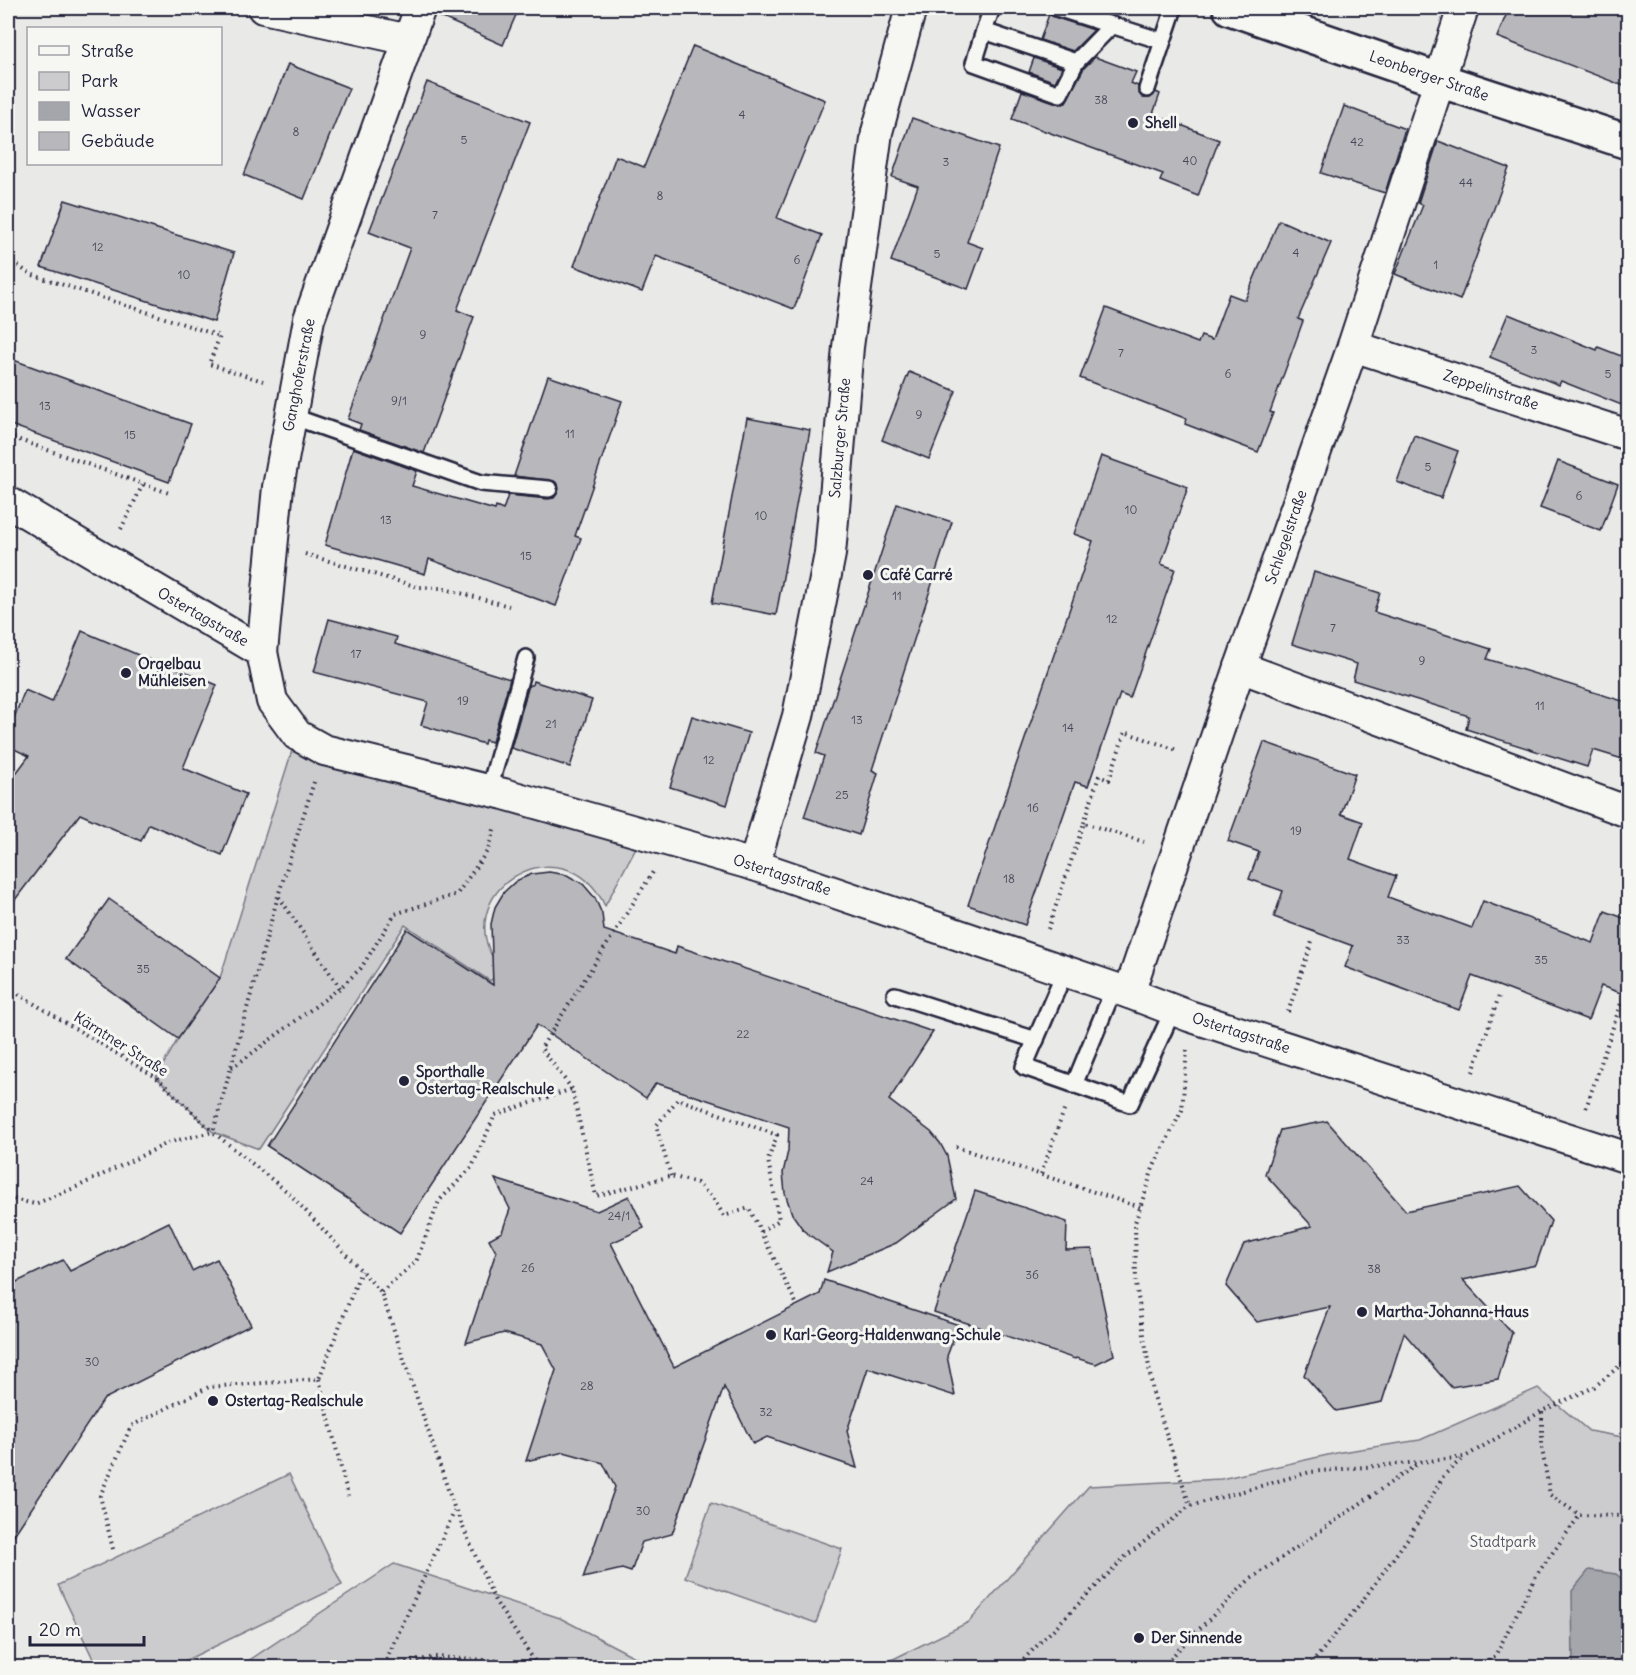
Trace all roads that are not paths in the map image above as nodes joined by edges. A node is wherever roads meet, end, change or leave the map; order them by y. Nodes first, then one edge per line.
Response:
1 (263, 8) edge
2 (420, 8) edge
3 (911, 8) edge
4 (992, 8) edge
5 (1057, 8) edge
6 (1174, 8) edge
7 (1230, 8) edge
8 (1463, 8) edge
9 (1112, 25) junction
10 (984, 31) junction
11 (409, 40) junction
12 (1162, 41) junction
13 (1076, 62) junction
14 (1439, 80) junction
15 (1147, 89) dead end
16 (1629, 142) edge
17 (1353, 346) junction
18 (293, 404) junction
19 (1629, 435) edge
20 (549, 489) dead end
21 (8, 502) edge
22 (262, 652) junction
23 (526, 658) dead end
24 (1240, 667) junction
25 (496, 792) junction
26 (1629, 812) edge
27 (754, 865) junction
28 (1065, 971) junction
29 (1121, 990) junction
30 (895, 995) dead end
31 (1181, 1013) junction
32 (1036, 1040) junction
33 (1074, 1085) junction
34 (1629, 1158) edge

1 - 11 street
2 - 11 street, Ganghoferstraße
3 - 27 street, Salzburger Straße
4 - 10 lane
5 - 9 lane
6 - 12 lane
7 - 14 street, Leonberger Straße
8 - 14 street, Schlegelstraße
9 - 12 lane
9 - 13 lane
10 - 13 lane
10 - 13 lane
11 - 18 street, Ganghoferstraße
12 - 15 lane
14 - 16 street, Leonberger Straße
14 - 17 street, Schlegelstraße
17 - 19 street, Zeppelinstraße
17 - 24 street, Schlegelstraße
18 - 20 lane
18 - 22 street, Ganghoferstraße
21 - 22 street, Ostertagstraße
22 - 25 street, Ostertagstraße
23 - 25 lane
24 - 26 street
24 - 29 street, Schlegelstraße
25 - 27 street, Ostertagstraße
27 - 28 street, Ostertagstraße
28 - 29 street, Ostertagstraße
28 - 32 lane
29 - 31 street, Ostertagstraße
29 - 33 lane
30 - 32 lane
31 - 33 lane
31 - 34 street, Ostertagstraße
32 - 33 lane

